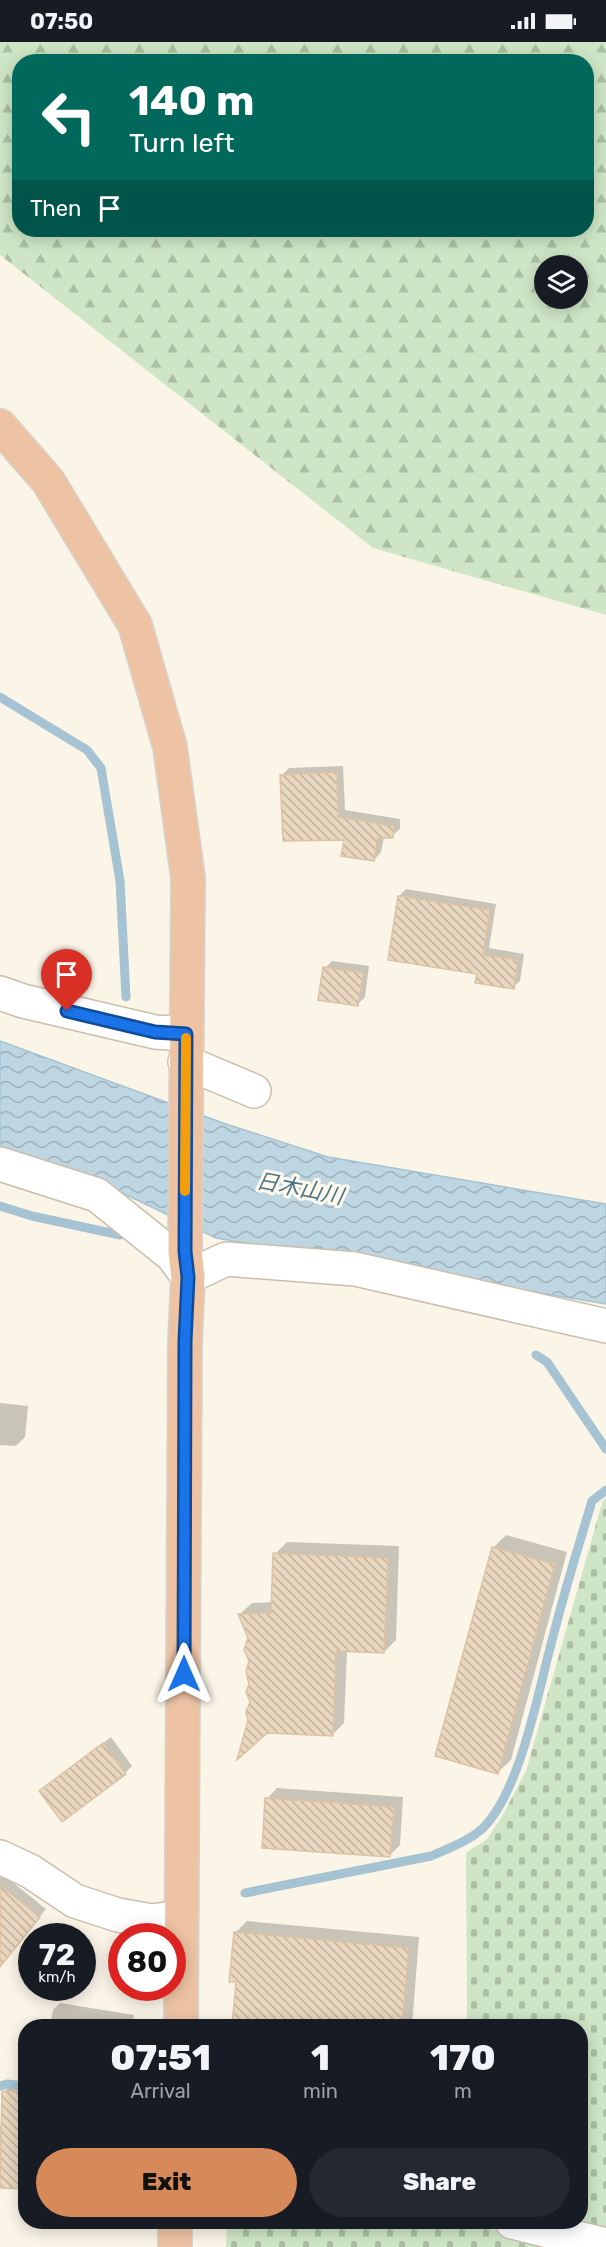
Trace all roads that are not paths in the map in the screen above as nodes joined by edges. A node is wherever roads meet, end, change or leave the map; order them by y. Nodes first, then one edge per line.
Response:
1 (0, 426) edge
2 (0, 993) edge
3 (186, 1048) junction
4 (254, 1091) dead end
5 (0, 1164) edge
6 (186, 1264) junction
7 (606, 1326) edge
8 (0, 1857) edge
9 (180, 1917) junction
10 (181, 2019) edge
11 (175, 2229) edge
12 (541, 2229) edge
13 (606, 2245) edge
14 (175, 2247) edge

1 - 3 highway
2 - 3 street
3 - 4 street
3 - 6 highway
5 - 6 street
6 - 7 street
6 - 9 highway
8 - 9 street
9 - 10 highway
11 - 14 highway
12 - 13 street

